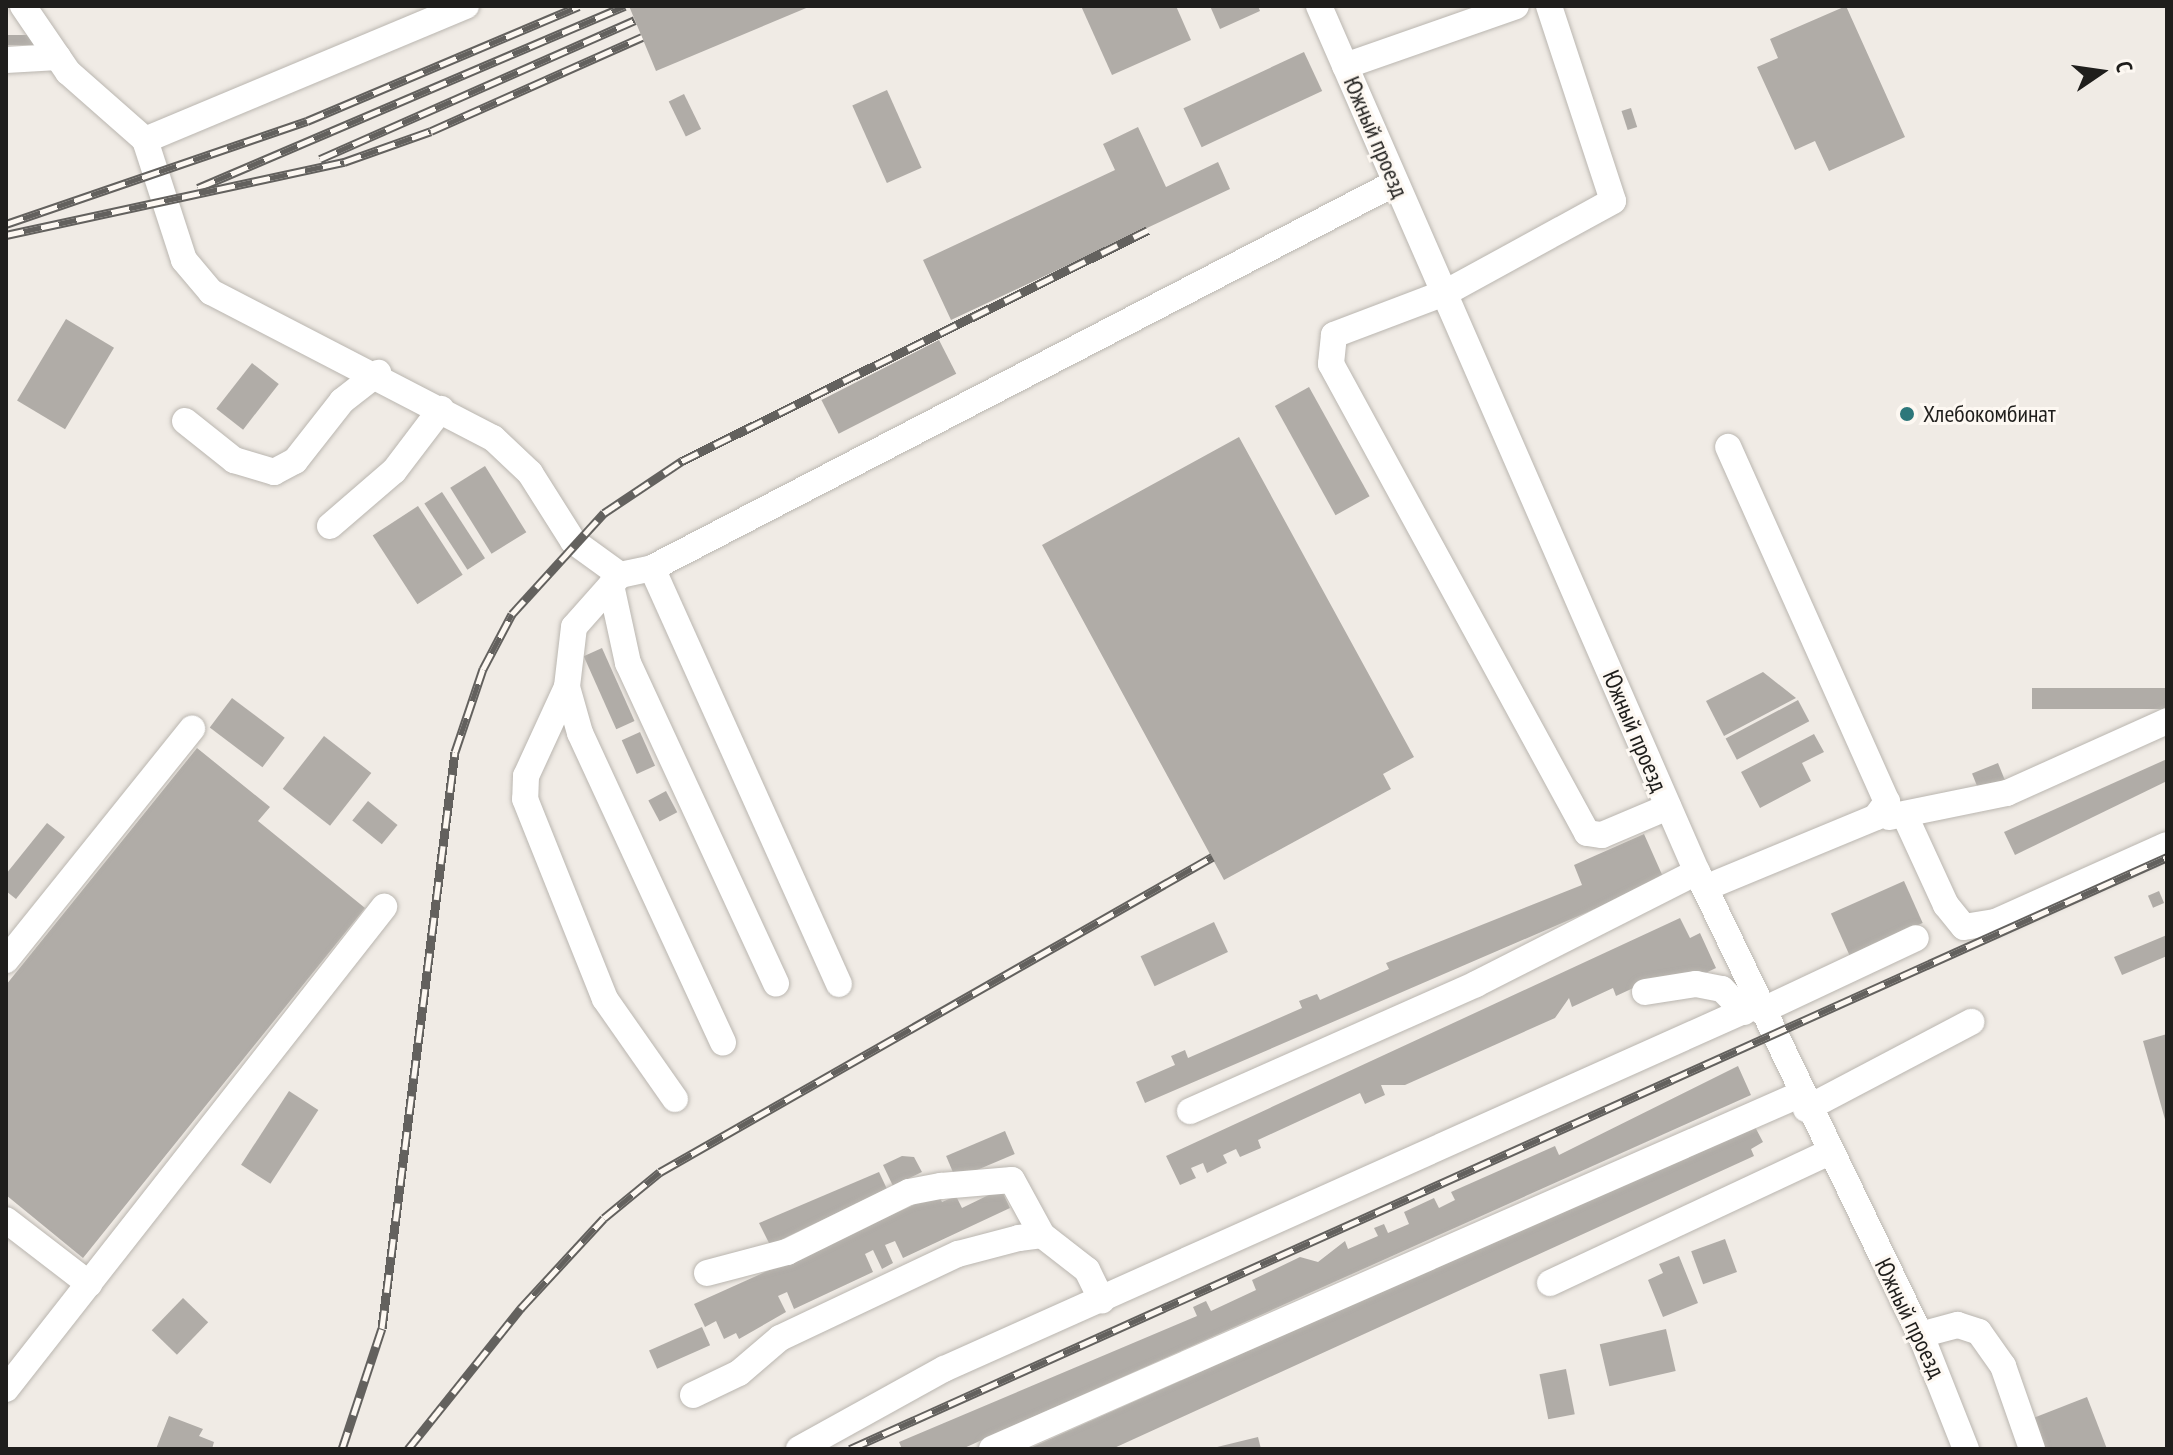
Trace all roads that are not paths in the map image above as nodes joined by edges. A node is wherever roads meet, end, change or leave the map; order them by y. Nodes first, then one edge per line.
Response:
1 (23, 6) edge
2 (466, 6) edge
3 (1319, 6) edge
4 (1516, 6) edge
5 (1549, 6) edge
6 (58, 57) junction
7 (6, 60) edge
8 (1345, 66) junction
9 (145, 140) junction
10 (1395, 183) junction
11 (1447, 292) junction
12 (378, 373) junction
13 (441, 409) junction
14 (185, 421) dead end
15 (1728, 447) dead end
16 (330, 526) dead end
17 (652, 568) junction
18 (615, 580) junction
19 (567, 687) junction
20 (2167, 721) edge
21 (192, 729) dead end
22 (1668, 807) junction
23 (1905, 816) junction
24 (1876, 817) junction
25 (2167, 845) edge
26 (1701, 880) junction
27 (384, 907) dead end
28 (1916, 938) dead end
29 (6, 960) edge
30 (776, 984) dead end
31 (839, 984) dead end
32 (1645, 992) dead end
33 (1754, 1009) junction
34 (1971, 1022) dead end
35 (723, 1043) dead end
36 (675, 1099) dead end
37 (1802, 1102) junction
38 (1190, 1111) dead end
39 (1828, 1153) junction
40 (6, 1220) edge
41 (1042, 1235) junction
42 (707, 1273) dead end
43 (1550, 1283) dead end
44 (89, 1284) junction
45 (1102, 1301) junction
46 (1920, 1335) junction
47 (6, 1389) edge
48 (693, 1395) dead end
49 (799, 1449) edge
50 (992, 1449) edge
51 (1966, 1449) edge
52 (2032, 1449) edge

1 - 6 street
2 - 9 street
3 - 8 street, Южный проезд
4 - 8 street
5 - 11 street
6 - 7 street
6 - 9 street
8 - 10 street, Южный проезд
9 - 12 street
10 - 11 street, Южный проезд
10 - 17 street
11 - 22 street, Южный проезд
11 - 22 street
12 - 13 street
12 - 14 street
13 - 16 street
13 - 18 street
15 - 24 street
17 - 18 street
17 - 31 street
18 - 19 street
18 - 30 street
19 - 35 street
19 - 36 street
20 - 23 street
21 - 29 street
22 - 26 street, Южный проезд
23 - 24 street
23 - 25 street
24 - 26 street
26 - 33 street, Южный проезд
26 - 38 street
27 - 44 street
28 - 33 street
32 - 33 street
33 - 37 street, Южный проезд
33 - 45 street
34 - 37 street
37 - 39 street, Южный проезд
37 - 50 street
39 - 43 street
39 - 46 street, Южный проезд
40 - 44 street
41 - 42 street
41 - 45 street
41 - 48 street
44 - 47 street
45 - 49 street
46 - 51 street, Южный проезд
46 - 52 street

